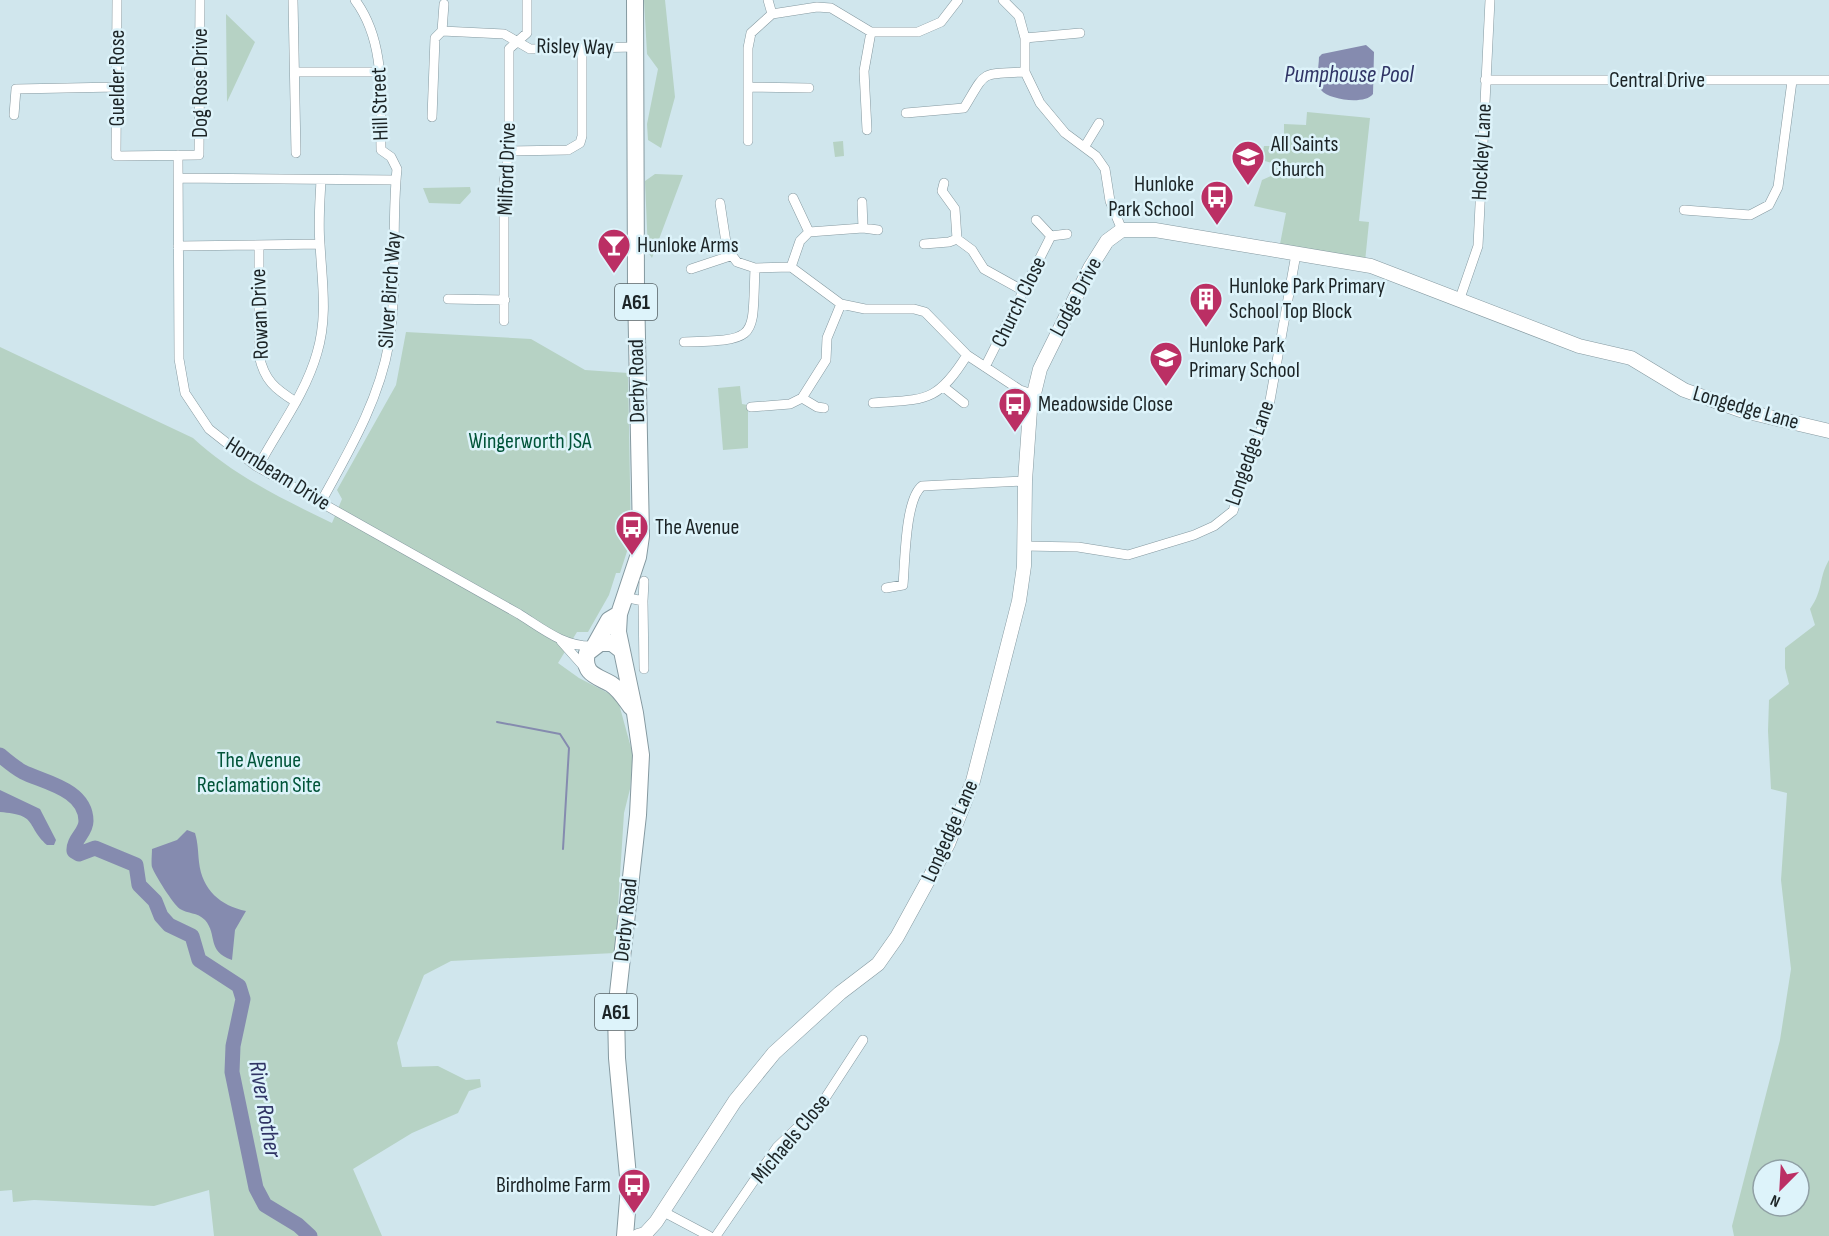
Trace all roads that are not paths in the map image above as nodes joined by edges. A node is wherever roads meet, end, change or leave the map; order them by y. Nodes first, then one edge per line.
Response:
1 (117, 0) edge
2 (200, 0) edge
3 (293, 0) edge
4 (355, 0) edge
5 (527, 0) edge
6 (635, 0) edge
7 (768, 0) edge
8 (958, 0) edge
9 (1003, 0) edge
10 (1490, 0) edge
11 (444, 4) dead end
12 (832, 4) edge
13 (772, 14) junction
14 (442, 31) junction
15 (871, 32) junction
16 (1080, 33) dead end
17 (1025, 38) junction
18 (517, 40) junction
19 (636, 47) junction
20 (582, 48) junction
21 (295, 72) junction
22 (380, 72) junction
23 (1025, 72) junction
24 (1485, 80) junction
25 (1829, 80) edge
26 (1791, 81) junction
27 (117, 87) junction
28 (748, 87) junction
29 (809, 88) dead end
30 (906, 113) dead end
31 (14, 115) dead end
32 (432, 117) dead end
33 (1099, 123) dead end
34 (867, 130) dead end
35 (748, 141) dead end
36 (1085, 146) junction
37 (509, 151) junction
38 (296, 153) dead end
39 (178, 155) junction
40 (116, 156) joint
41 (178, 178) junction
42 (321, 180) junction
43 (396, 180) junction
44 (944, 183) dead end
45 (794, 198) dead end
46 (862, 202) dead end
47 (720, 203) dead end
48 (395, 207) joint
49 (1684, 210) dead end
50 (1036, 220) dead end
51 (863, 228) junction
52 (878, 230) dead end
53 (1122, 230) junction
54 (809, 232) junction
55 (1067, 234) dead end
56 (1051, 236) junction
57 (957, 239) junction
58 (924, 243) dead end
59 (320, 244) junction
60 (178, 246) junction
61 (259, 246) junction
62 (1296, 254) junction
63 (730, 256) junction
64 (791, 267) junction
65 (755, 268) junction
66 (691, 269) dead end
67 (1022, 290) junction
68 (448, 299) dead end
69 (505, 300) junction
70 (1459, 301) junction
71 (841, 304) junction
72 (504, 321) dead end
73 (684, 342) dead end
74 (967, 355) junction
75 (985, 367) junction
76 (945, 388) junction
77 (1032, 394) junction
78 (802, 398) junction
79 (296, 402) junction
80 (873, 403) dead end
81 (964, 404) dead end
82 (752, 407) dead end
83 (824, 408) dead end
84 (1829, 431) edge
85 (258, 467) junction
86 (1025, 481) junction
87 (321, 502) junction
88 (1024, 546) junction
89 (644, 581) dead end
90 (886, 588) dead end
91 (624, 597) junction
92 (643, 601) junction
93 (618, 614) junction
94 (561, 641) junction
95 (594, 645) junction
96 (622, 656) junction
97 (644, 669) dead end
98 (595, 676) junction
99 (635, 713) junction
100 (863, 1040) dead end
101 (662, 1211) junction
102 (625, 1236) edge
103 (638, 1236) edge
104 (709, 1236) edge
105 (716, 1236) edge

1 - 27 street, Guelder Rose
2 - 39 street, Dog Rose Drive
3 - 21 street
4 - 22 street, Hill Street
5 - 18 street, Milford Drive
6 - 19 highway, Derby Road / A61
7 - 13 street
8 - 15 street
9 - 17 street
10 - 24 street, Hockley Lane
11 - 14 street
12 - 13 street
12 - 15 street
13 - 28 street
14 - 18 street, Risley Way
14 - 32 street
15 - 34 street
16 - 17 street
17 - 23 street
18 - 20 street, Risley Way
18 - 37 street, Milford Drive
19 - 20 street, Risley Way
19 - 91 highway, Derby Road / A61
20 - 37 street
21 - 22 street
21 - 38 street
22 - 43 street, Hill Street
23 - 30 street
23 - 36 street
24 - 26 street, Central Drive
24 - 70 street, Hockley Lane
25 - 26 street, Central Drive
26 - 49 street
27 - 31 street
27 - 40 street, Guelder Rose
28 - 29 street
28 - 35 street
33 - 36 street
36 - 53 street
37 - 69 street, Milford Drive
39 - 40 street, Dog Rose Drive
39 - 41 street, Hornbeam Drive
41 - 42 street
41 - 60 street, Hornbeam Drive
42 - 43 street
42 - 59 street
43 - 48 street, Hill Street
44 - 57 street
45 - 54 street
46 - 51 street
47 - 63 street
48 - 87 street, Silver Birch Way
50 - 56 street, Church Close
51 - 52 street
51 - 54 street
53 - 62 street
53 - 77 street, Lodge Drive
54 - 64 street
55 - 56 street, Church Close
56 - 67 street, Church Close
57 - 58 street
57 - 67 street
59 - 61 street
59 - 79 street
60 - 61 street
60 - 85 street, Hornbeam Drive
61 - 79 street, Rowan Drive
62 - 70 street, Longedge Lane
62 - 88 street, Longedge Lane
63 - 65 street
63 - 66 street
64 - 65 street
64 - 71 street
65 - 73 street
67 - 75 street, Church Close
68 - 69 street
69 - 72 street, Milford Drive
70 - 84 street, Longedge Lane
71 - 74 street
71 - 78 street
74 - 75 street
74 - 76 street
75 - 77 street
76 - 80 street
76 - 81 street
77 - 86 street, Lodge Drive
78 - 82 street
78 - 83 street
79 - 85 street
85 - 87 street, Hornbeam Drive
86 - 88 street, Lodge Drive
86 - 90 street
87 - 94 street, Hornbeam Drive
88 - 101 street, Longedge Lane
89 - 92 street
91 - 92 street
91 - 93 highway, Derby Road / A61
92 - 97 street
93 - 95 highway, Derby Road / A61
93 - 96 highway, Derby Road / A61
94 - 95 street, Hornbeam Drive
94 - 98 street, Hornbeam Drive
95 - 96 highway
95 - 98 highway
96 - 98 highway
96 - 99 highway, Derby Road / A61
98 - 99 highway, Derby Road / A61
99 - 102 highway, Derby Road / A61
100 - 105 street, Michaels Close
101 - 103 street, Longedge Lane
101 - 104 street

